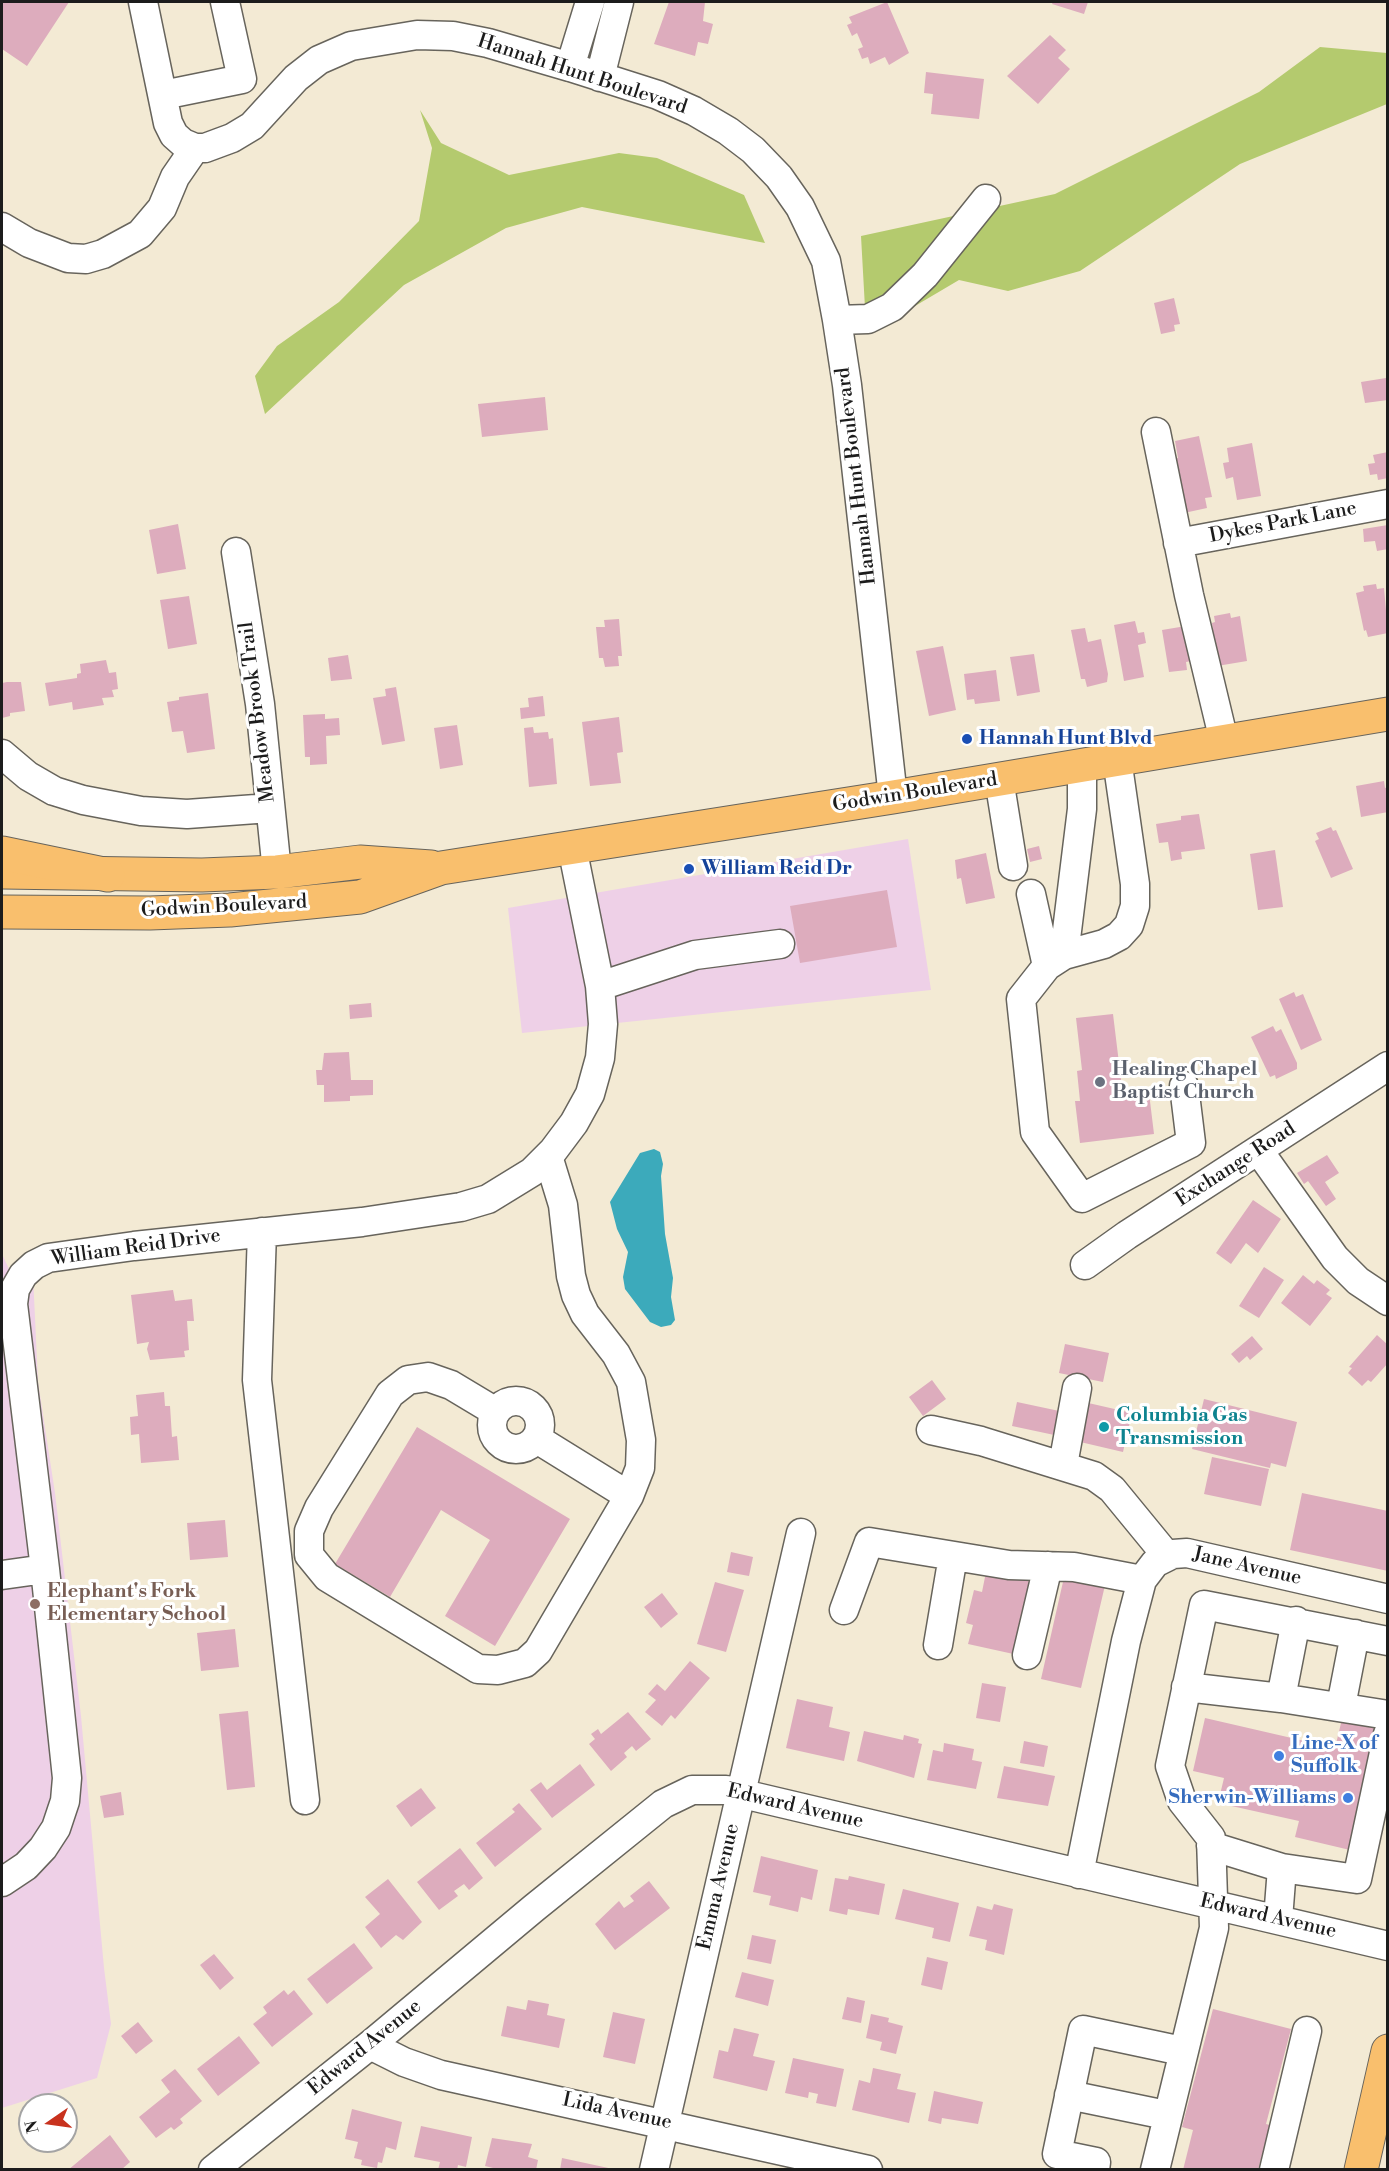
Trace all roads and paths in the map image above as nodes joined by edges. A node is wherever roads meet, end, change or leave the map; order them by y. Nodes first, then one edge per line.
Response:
1 (143, 2) edge
2 (225, 2) edge
3 (590, 2) edge
4 (619, 2) edge
5 (570, 67) junction
6 (600, 76) junction
7 (163, 95) junction
8 (195, 148) junction
9 (986, 199) dead end
10 (2, 227) edge
11 (837, 320) junction
12 (1156, 432) dead end
13 (1388, 504) edge
14 (1178, 543) junction
15 (236, 552) dead end
16 (1388, 714) edge
17 (1224, 741) junction
18 (2, 754) edge
19 (1117, 759) junction
20 (1082, 765) junction
21 (999, 779) junction
22 (893, 797) junction
23 (270, 808) junction
24 (572, 847) junction
25 (2, 853) edge
26 (1013, 866) dead end
27 (441, 868) junction
28 (2, 872) edge
29 (277, 872) junction
30 (108, 875) junction
31 (1031, 894) dead end
32 (2, 912) edge
33 (780, 944) dead end
34 (1055, 961) junction
35 (600, 986) junction
36 (1388, 1066) edge
37 (1184, 1086) dead end
38 (1259, 1151) junction
39 (548, 1156) junction
40 (262, 1232) junction
41 (1085, 1265) dead end
42 (1388, 1301) edge
43 (10, 1364) edge
44 (1077, 1388) dead end
45 (931, 1430) dead end
46 (1063, 1465) junction
47 (628, 1496) junction
48 (801, 1533) dead end
49 (953, 1556) junction
50 (1167, 1556) junction
51 (1048, 1566) junction
52 (45, 1569) junction
53 (2, 1575) edge
54 (1142, 1580) junction
55 (1388, 1599) edge
56 (844, 1610) dead end
57 (1296, 1621) junction
58 (1355, 1634) junction
59 (1388, 1641) edge
60 (938, 1645) dead end
61 (1027, 1655) dead end
62 (1186, 1688) junction
63 (1281, 1698) junction
64 (1341, 1706) junction
65 (1388, 1715) edge
66 (1388, 1734) edge
67 (741, 1794) junction
68 (305, 1800) dead end
69 (1211, 1846) junction
70 (1282, 1868) junction
71 (1079, 1874) junction
72 (2, 1882) edge
73 (1215, 1904) junction
74 (1278, 1919) junction
75 (1388, 1946) edge
76 (1307, 2031) dead end
77 (370, 2045) junction
78 (1182, 2051) junction
79 (1387, 2053) edge
80 (1069, 2095) junction
81 (1166, 2115) junction
82 (665, 2122) junction
83 (213, 2169) edge
84 (654, 2169) edge
85 (868, 2169) edge
86 (1095, 2169) edge
87 (1155, 2169) edge
88 (1274, 2169) edge
89 (1361, 2169) edge

1 - 7 street
2 - 7 street
3 - 5 street
4 - 6 street
5 - 6 street, Hannah Hunt Boulevard
5 - 8 street, Hannah Hunt Boulevard
6 - 11 street, Hannah Hunt Boulevard
7 - 8 street
8 - 10 street
9 - 11 street
11 - 22 street, Hannah Hunt Boulevard
12 - 14 street
13 - 14 street, Dykes Park Lane
14 - 17 street
15 - 23 street, Meadow Brook Trail
16 - 17 main road, Godwin Boulevard
17 - 19 main road, Godwin Boulevard
18 - 23 street
19 - 20 main road, Godwin Boulevard
19 - 34 street
20 - 21 main road, Godwin Boulevard
20 - 34 street
21 - 22 main road, Godwin Boulevard
21 - 26 street
22 - 24 main road, Godwin Boulevard
23 - 29 street, Meadow Brook Trail
24 - 27 main road, Godwin Boulevard
24 - 35 street, William Reid Drive
25 - 30 main road
27 - 29 main road, Godwin Boulevard
27 - 32 main road, Godwin Boulevard
28 - 30 main road, Godwin Boulevard
29 - 30 main road, Godwin Boulevard
31 - 34 street
33 - 35 street
34 - 37 street
35 - 39 street, William Reid Drive
36 - 38 street, Exchange Road
38 - 41 street, Exchange Road
38 - 42 street
39 - 40 street, William Reid Drive
39 - 47 street
40 - 43 street, William Reid Drive
40 - 68 street
43 - 52 street, William Reid Drive
44 - 46 street
45 - 46 street, Jane Avenue
46 - 50 street, Jane Avenue
47 - 47 street
48 - 67 street, Emma Avenue
49 - 51 street
49 - 56 street
49 - 60 street
50 - 54 street
50 - 55 street, Jane Avenue
51 - 54 street
51 - 61 street
52 - 53 street
52 - 72 street, William Reid Drive
54 - 71 street
57 - 58 street
57 - 62 street
57 - 63 street
58 - 59 street
58 - 64 street
62 - 63 street
62 - 69 street
63 - 64 street
64 - 65 street
66 - 70 street
67 - 71 street, Edward Avenue
67 - 77 street, Edward Avenue
67 - 82 street, Emma Avenue
69 - 70 street
69 - 73 street
70 - 74 street
71 - 73 street, Edward Avenue
73 - 74 street, Edward Avenue
73 - 78 street
74 - 75 street, Edward Avenue
76 - 88 street
77 - 82 street, Lida Avenue
77 - 83 street, Edward Avenue
78 - 80 street
78 - 81 street
79 - 89 main road
80 - 81 street
80 - 86 street
81 - 87 street
82 - 84 street, Emma Avenue
82 - 85 street, Lida Avenue

